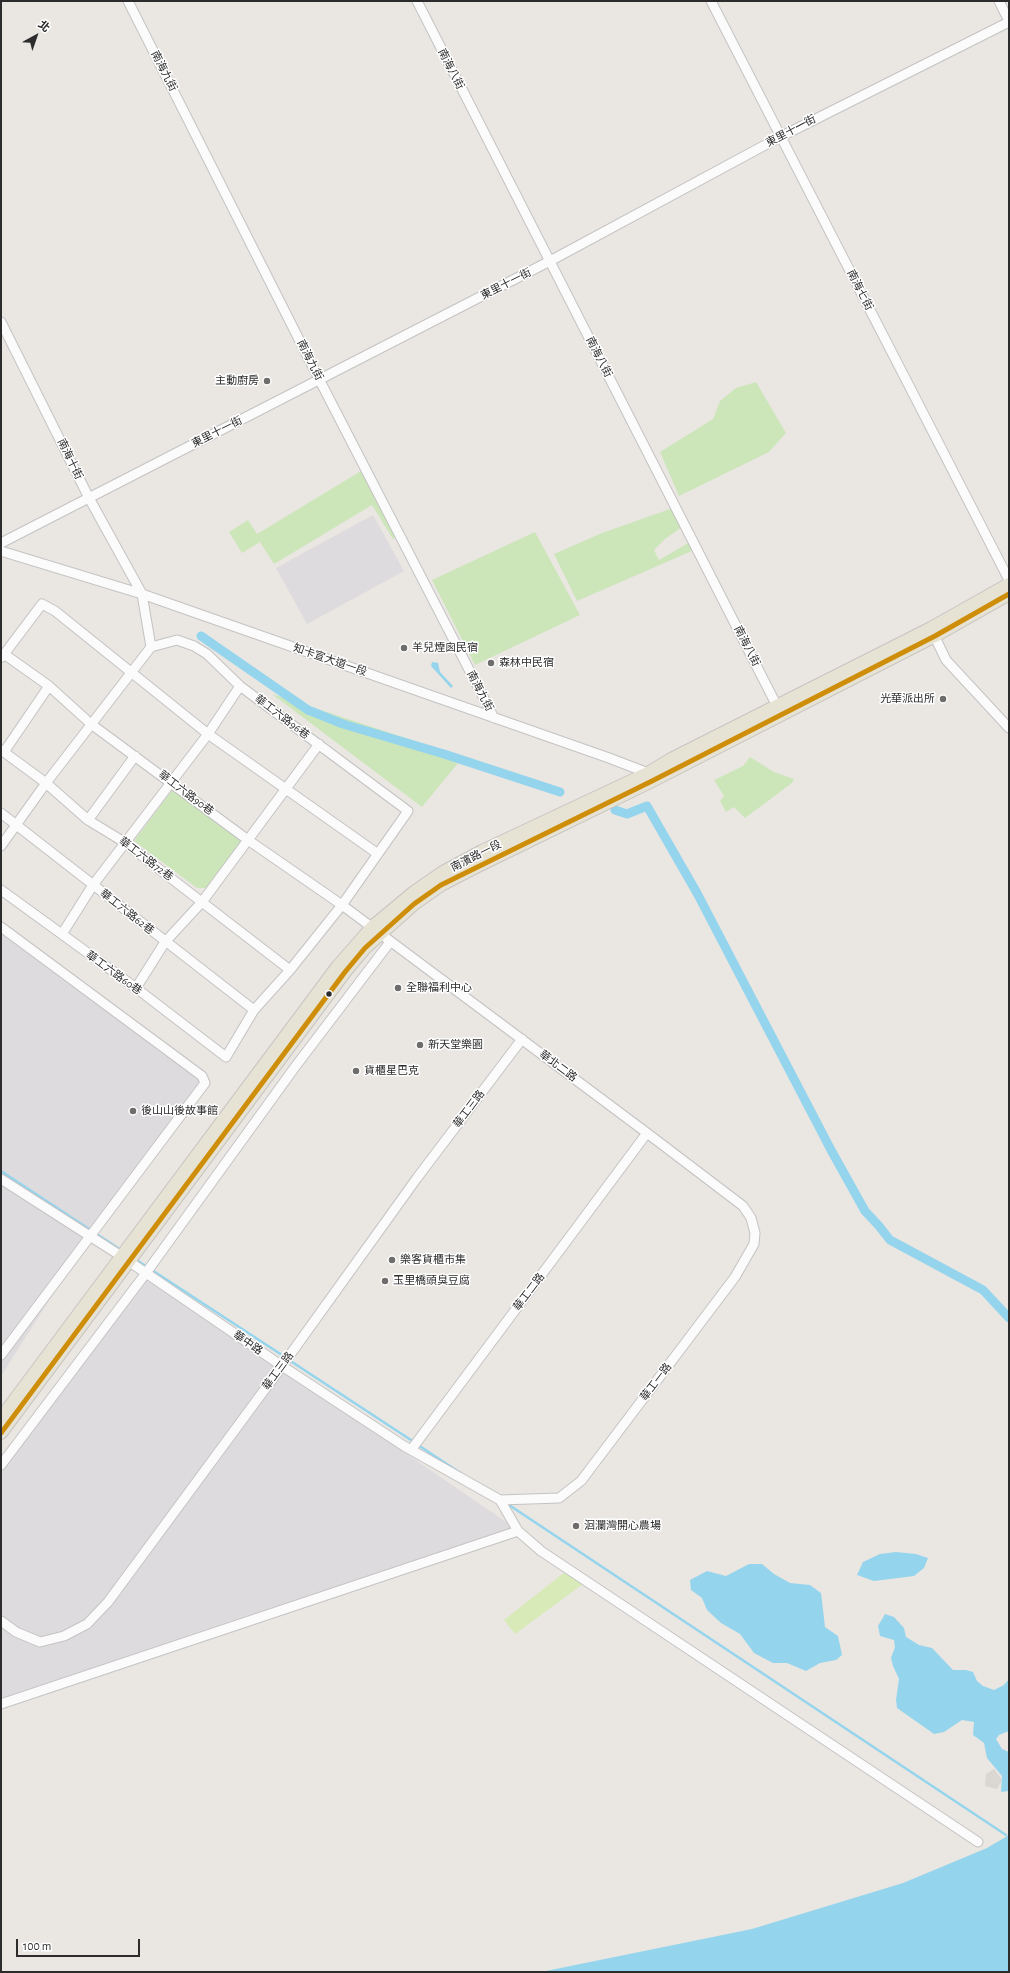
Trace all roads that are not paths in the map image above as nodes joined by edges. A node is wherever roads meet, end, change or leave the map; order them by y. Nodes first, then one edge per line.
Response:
1 (128, 1) edge
2 (417, 1) edge
3 (711, 1) edge
4 (999, 1) edge
5 (1009, 21) edge
6 (780, 137) junction
7 (550, 261) junction
8 (1, 322) edge
9 (319, 379) junction
10 (89, 498) junction
11 (1, 543) edge
12 (1, 551) edge
13 (1009, 580) edge
14 (1009, 584) edge
15 (142, 594) junction
16 (1009, 594) edge
17 (933, 632) junction
18 (151, 646) junction
19 (3, 656) edge
20 (130, 671) junction
21 (49, 686) junction
22 (240, 686) junction
23 (779, 710) junction
24 (494, 718) junction
25 (91, 724) junction
26 (1009, 728) edge
27 (208, 734) junction
28 (319, 744) junction
29 (3, 751) edge
30 (136, 756) junction
31 (650, 777) junction
32 (172, 782) junction
33 (46, 783) junction
34 (285, 790) junction
35 (1, 813) edge
36 (88, 820) junction
37 (17, 824) junction
38 (248, 840) junction
39 (124, 842) junction
40 (1, 846) edge
41 (378, 854) junction
42 (93, 885) junction
43 (1, 890) edge
44 (202, 902) junction
45 (342, 905) junction
46 (1, 927) edge
47 (376, 930) junction
48 (62, 934) junction
49 (165, 942) junction
50 (390, 942) junction
51 (290, 970) junction
52 (136, 988) junction
53 (254, 1010) junction
54 (522, 1039) junction
55 (647, 1133) junction
56 (1, 1179) edge
57 (743, 1206) joint
58 (90, 1236) junction
59 (125, 1258) junction
60 (146, 1273) junction
61 (1, 1355) edge
62 (282, 1366) junction
63 (1, 1418) edge
64 (1, 1433) edge
65 (411, 1450) junction
66 (1, 1465) edge
67 (500, 1500) junction
68 (518, 1531) junction
69 (1, 1621) edge
70 (1, 1704) edge
71 (978, 1842) dead end

1 - 9 street, 南海九街
2 - 7 street, 南海八街
3 - 6 street, 南海七街
4 - 5 street
5 - 6 street, 東里十一街
6 - 7 street, 東里十一街
6 - 13 street, 南海七街
7 - 9 street, 東里十一街
7 - 23 street, 南海八街
8 - 10 street, 南海十街
9 - 10 street, 東里十一街
9 - 24 street, 南海九街
10 - 11 street, 東里十一街
10 - 15 street, 南海十街
12 - 15 street, 知卡宣大道一段
14 - 17 main road, 南濱路一段
15 - 18 street, 南海十街
15 - 24 street, 知卡宣大道一段
16 - 17 main road, 南濱路一段
17 - 23 main road, 南濱路一段
17 - 26 street
18 - 20 street
18 - 22 street, 華工六路96巷
19 - 20 street
19 - 21 street, 華工六路90巷
20 - 25 street
20 - 27 street
21 - 25 street, 華工六路90巷
21 - 29 street
22 - 27 street
22 - 28 street, 華工六路96巷
23 - 31 main road, 南濱路一段
24 - 31 street, 知卡宣大道一段
25 - 30 street, 華工六路90巷
25 - 33 street
27 - 32 street
27 - 34 street
28 - 34 street
28 - 41 street, 華工六路96巷
29 - 33 street, 華工六路72巷
30 - 32 street, 華工六路90巷
30 - 36 street
31 - 47 main road, 南濱路一段
32 - 38 street, 華工六路90巷
32 - 39 street
33 - 36 street, 華工六路72巷
33 - 37 street
34 - 38 street
34 - 41 street
35 - 37 street, 華工六路62巷
36 - 39 street, 華工六路72巷
37 - 40 street
37 - 42 street, 華工六路62巷
38 - 44 street
38 - 45 street, 華工六路90巷
39 - 42 street
39 - 44 street, 華工六路72巷
41 - 45 street
42 - 48 street
42 - 49 street, 華工六路62巷
43 - 48 street, 華工六路60巷
44 - 49 street
44 - 51 street, 華工六路72巷
45 - 47 street, 華工六路90巷
45 - 51 street
46 - 58 street
47 - 50 street, 華北二路
47 - 59 main road, 南濱路一段
48 - 52 street, 華工六路60巷
49 - 52 street
49 - 53 street, 華工六路62巷
50 - 54 street, 華北二路
50 - 60 street
51 - 53 street
52 - 53 street, 華工六路60巷
54 - 55 street, 華北二路
54 - 62 street, 華工三路
55 - 57 street, 華北二路
55 - 65 street, 華工二路
56 - 58 street, 華中路
57 - 67 street, 華工一路
58 - 59 street, 華中路
58 - 61 street
59 - 60 street, 華中路
59 - 63 main road, 南濱路一段
59 - 64 main road, 南濱路一段
60 - 62 street, 華中路
60 - 66 street
62 - 65 street, 華中路
62 - 69 street, 華工三路
65 - 67 street, 華中路
67 - 68 street
68 - 70 street
68 - 71 street

